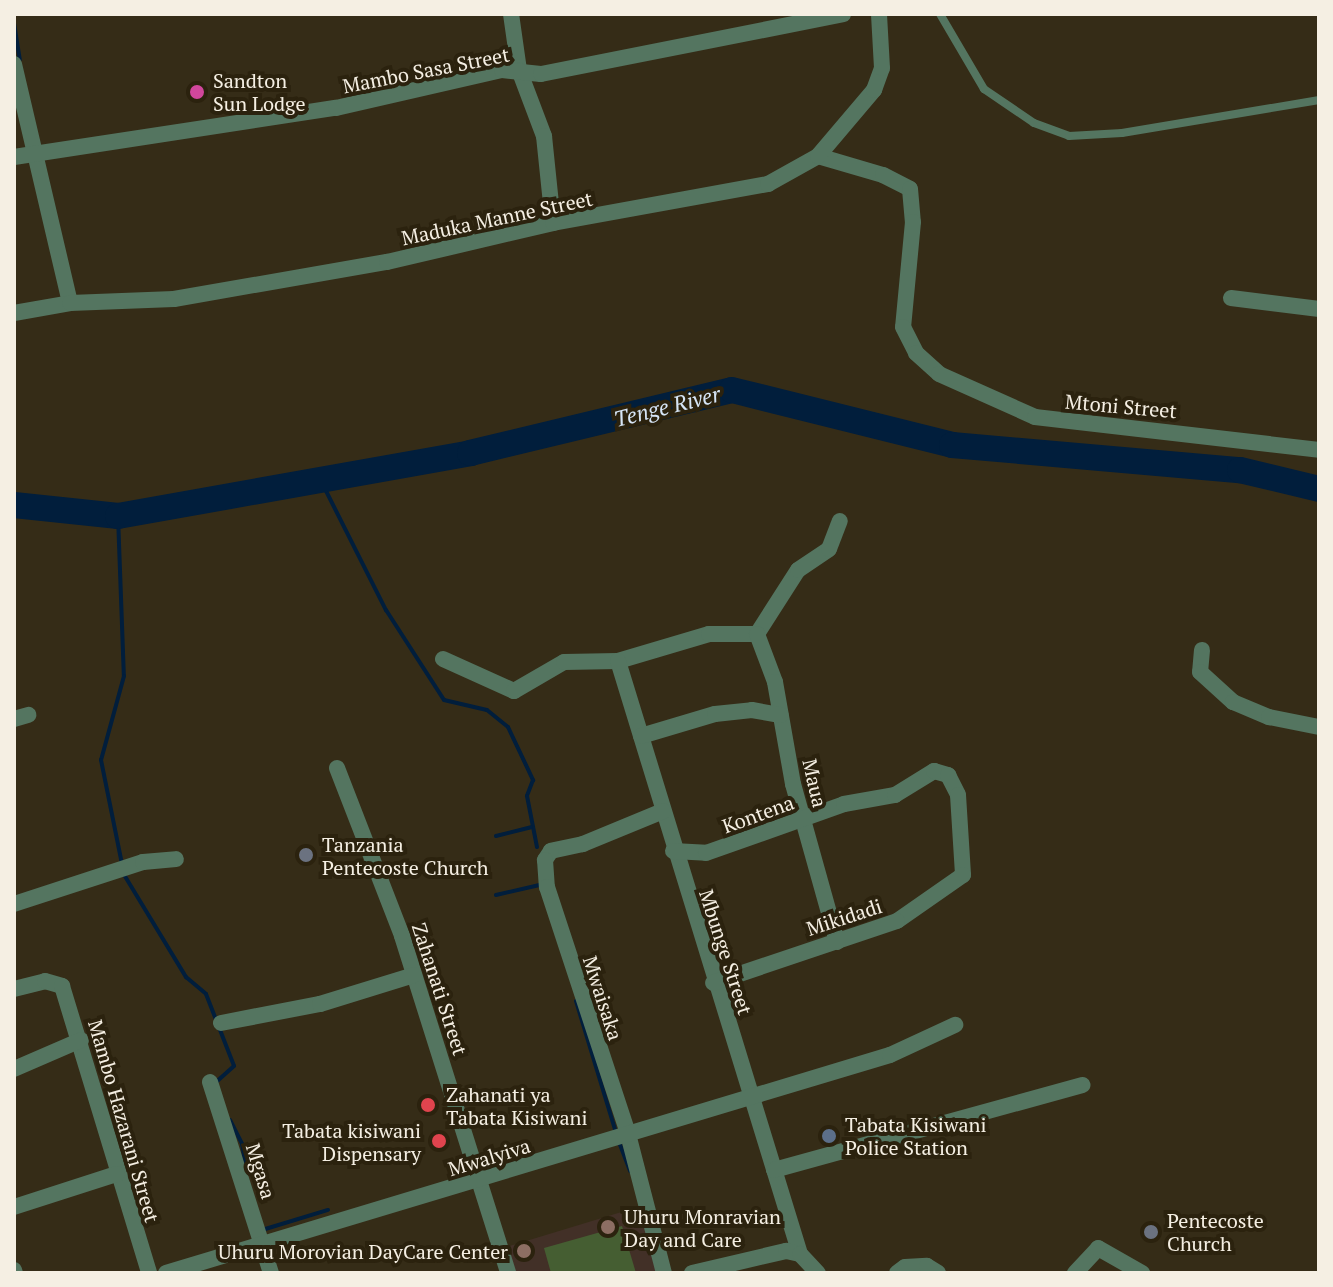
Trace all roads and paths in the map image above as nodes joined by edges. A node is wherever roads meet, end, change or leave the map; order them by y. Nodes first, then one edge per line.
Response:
1 (511, 14) edge
2 (843, 14) edge
3 (879, 14) edge
4 (940, 14) edge
5 (14, 64) edge
6 (519, 70) junction
7 (1319, 100) edge
8 (33, 153) junction
9 (818, 156) junction
10 (14, 157) edge
11 (553, 223) junction
12 (1231, 298) dead end
13 (70, 303) junction
14 (1319, 309) edge
15 (14, 313) edge
16 (1319, 450) edge
17 (840, 521) dead end
18 (757, 634) junction
19 (1202, 650) dead end
20 (443, 659) dead end
21 (618, 661) junction
22 (781, 715) junction
23 (1319, 727) edge
24 (641, 736) junction
25 (337, 768) dead end
26 (663, 811) junction
27 (803, 819) junction
28 (673, 851) junction
29 (176, 859) dead end
30 (965, 859) joint
31 (14, 904) edge
32 (837, 942) junction
33 (414, 975) junction
34 (713, 983) junction
35 (14, 989) edge
36 (221, 1023) dead end
37 (955, 1025) dead end
38 (81, 1040) junction
39 (14, 1069) edge
40 (210, 1082) dead end
41 (1082, 1085) dead end
42 (755, 1097) junction
43 (628, 1134) junction
44 (774, 1170) junction
45 (117, 1174) junction
46 (480, 1181) junction
47 (14, 1207) edge
48 (262, 1243) junction
49 (800, 1254) junction
50 (149, 1273) edge
51 (166, 1273) edge
52 (271, 1273) edge
53 (508, 1273) edge
54 (664, 1273) edge
55 (692, 1273) edge
56 (818, 1273) edge
57 (897, 1273) edge
58 (938, 1273) edge
59 (1075, 1273) edge
60 (1142, 1273) edge

1 - 6 street
2 - 6 street, Mambo Sasa Street
3 - 9 street, Maduka Manne Street
4 - 7 lane
5 - 8 street
6 - 8 street, Mambo Sasa Street
6 - 11 street
8 - 10 street, Mambo Sasa Street
8 - 13 street
9 - 11 street, Maduka Manne Street
9 - 16 street, Mtoni Street
11 - 13 street, Maduka Manne Street
12 - 14 street
13 - 15 street, Maduka Manne Street
17 - 18 street
18 - 21 street
18 - 22 street, Maua
19 - 23 street
20 - 21 street
21 - 24 street, Mbunge Street
22 - 24 street
22 - 27 street, Maua
24 - 26 street, Mbunge Street
25 - 33 street, Zahanati Street
26 - 28 street, Mbunge Street
26 - 43 street, Mwaisaka
27 - 28 street, Kontena
27 - 30 street, Kontena
27 - 32 street, Maua
28 - 34 street, Mbunge Street
29 - 31 street
30 - 32 street, Mikidadi
32 - 34 street, Mikidadi
33 - 36 street
33 - 46 street, Zahanati Street
34 - 42 street, Mbunge Street
35 - 38 street, Mambo Hazarani Street
37 - 42 street, Mwalyiva
38 - 39 street
38 - 45 street, Mambo Hazarani Street
40 - 48 street, Mgasa
41 - 44 street
42 - 43 street, Mwalyiva
42 - 44 street, Mbunge Street
43 - 46 street, Mwalyiva
43 - 54 street, Mwaisaka
44 - 49 street, Mbunge Street
45 - 47 street
45 - 50 street, Mambo Hazarani Street
46 - 48 street, Mwalyiva
46 - 53 street, Zahanati Street
48 - 51 street, Mwalyiva
48 - 52 street, Mgasa
49 - 55 street
49 - 56 street
57 - 58 street
59 - 60 street

